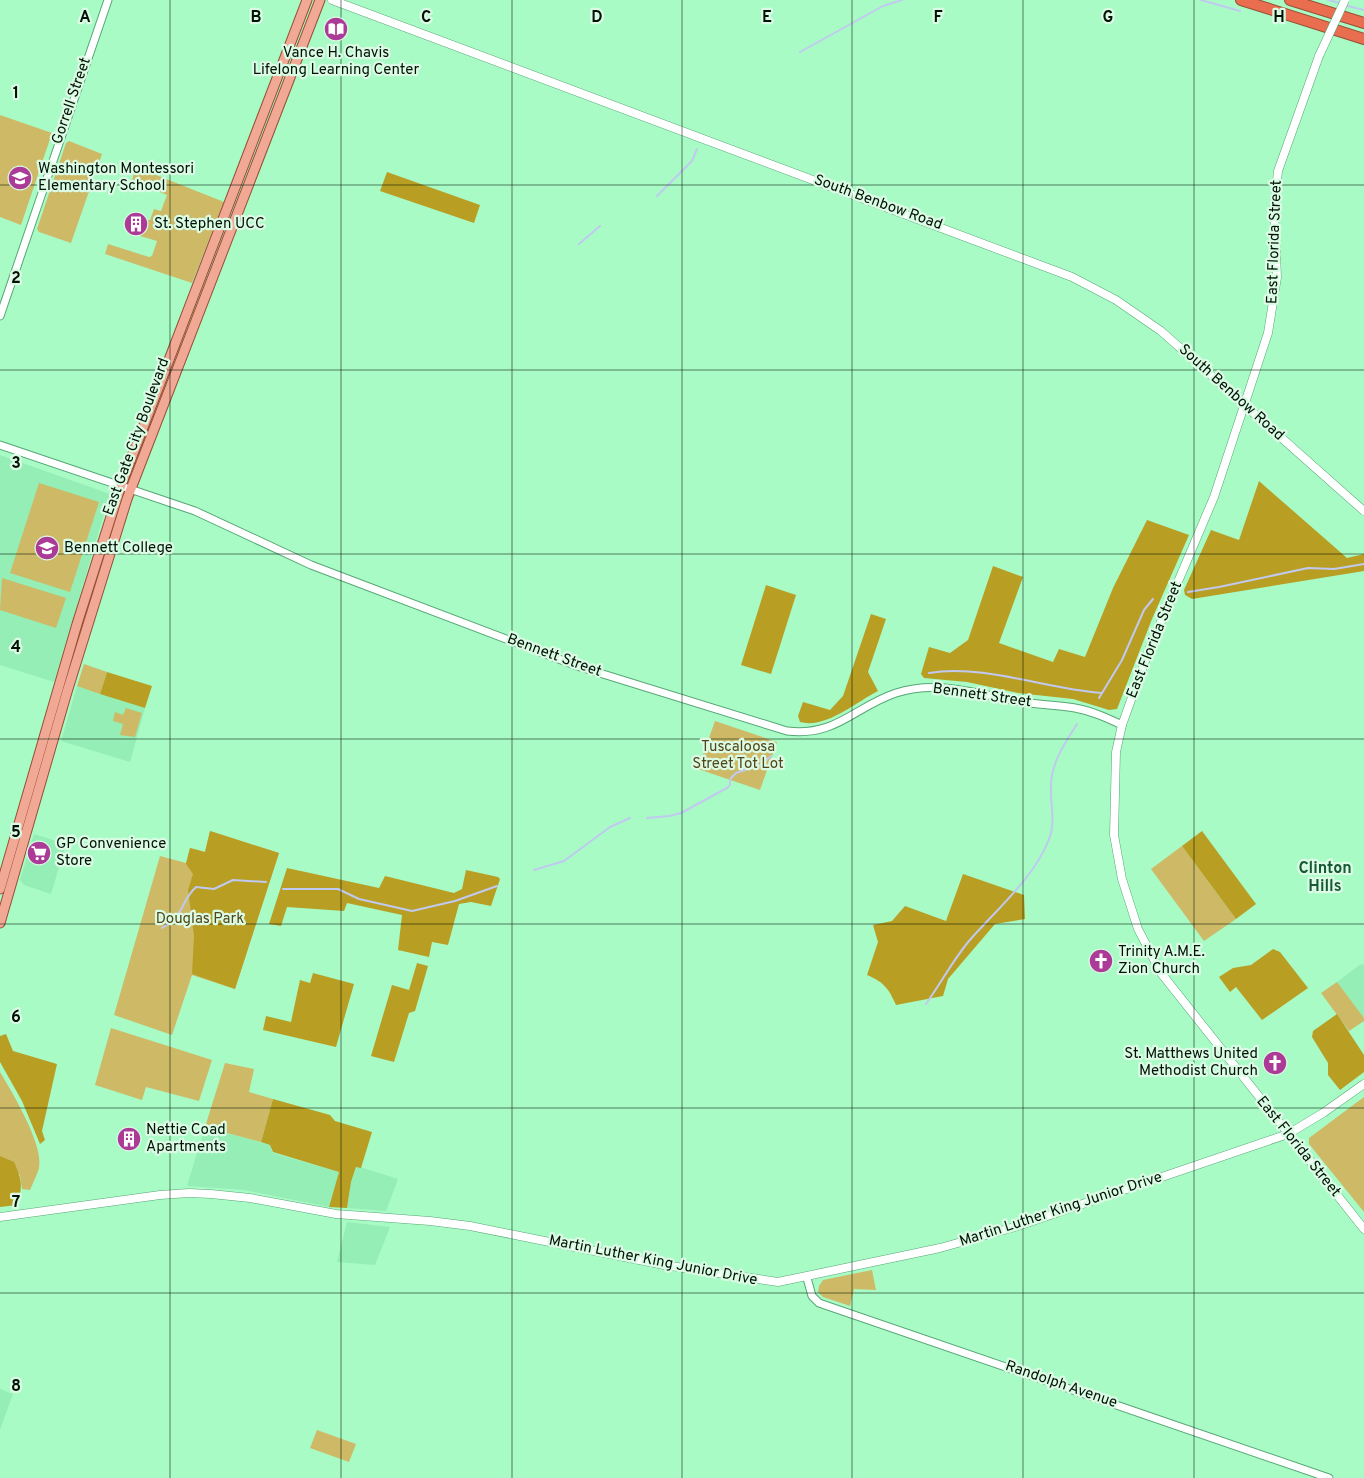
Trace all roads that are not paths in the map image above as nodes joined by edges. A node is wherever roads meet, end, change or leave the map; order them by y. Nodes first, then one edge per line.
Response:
1 (108, 0) edge
2 (307, 0) edge
3 (320, 0) edge
4 (332, 0) edge
5 (1241, 0) edge
6 (1290, 0) edge
7 (1346, 0) edge
8 (1364, 23) edge
9 (1364, 39) edge
10 (0, 316) edge
11 (1245, 405) junction
12 (0, 445) edge
13 (121, 485) junction
14 (131, 488) junction
15 (1364, 511) edge
16 (1122, 725) junction
17 (0, 889) edge
18 (0, 923) edge
19 (1364, 1084) edge
20 (1288, 1134) junction
21 (0, 1217) edge
22 (1364, 1229) edge
23 (807, 1278) junction
24 (1329, 1478) edge

1 - 10 street, Gorrell Street
2 - 13 main road, East Gate City Boulevard
3 - 14 main road, East Gate City Boulevard
4 - 11 main road, South Benbow Road
5 - 9 highway
6 - 8 highway
7 - 11 main road, East Florida Street, bridge
11 - 15 main road, South Benbow Road
11 - 16 main road, East Florida Street
12 - 13 street, Bennett Street
13 - 14 street, Bennett Street
13 - 17 main road, East Gate City Boulevard
14 - 16 street, Bennett Street
14 - 18 main road, East Gate City Boulevard
16 - 20 main road, East Florida Street
19 - 20 main road, Martin Luther King Junior Drive
20 - 22 main road, East Florida Street
20 - 23 main road, Martin Luther King Junior Drive
21 - 23 main road, Martin Luther King Junior Drive
23 - 24 street, Randolph Avenue

